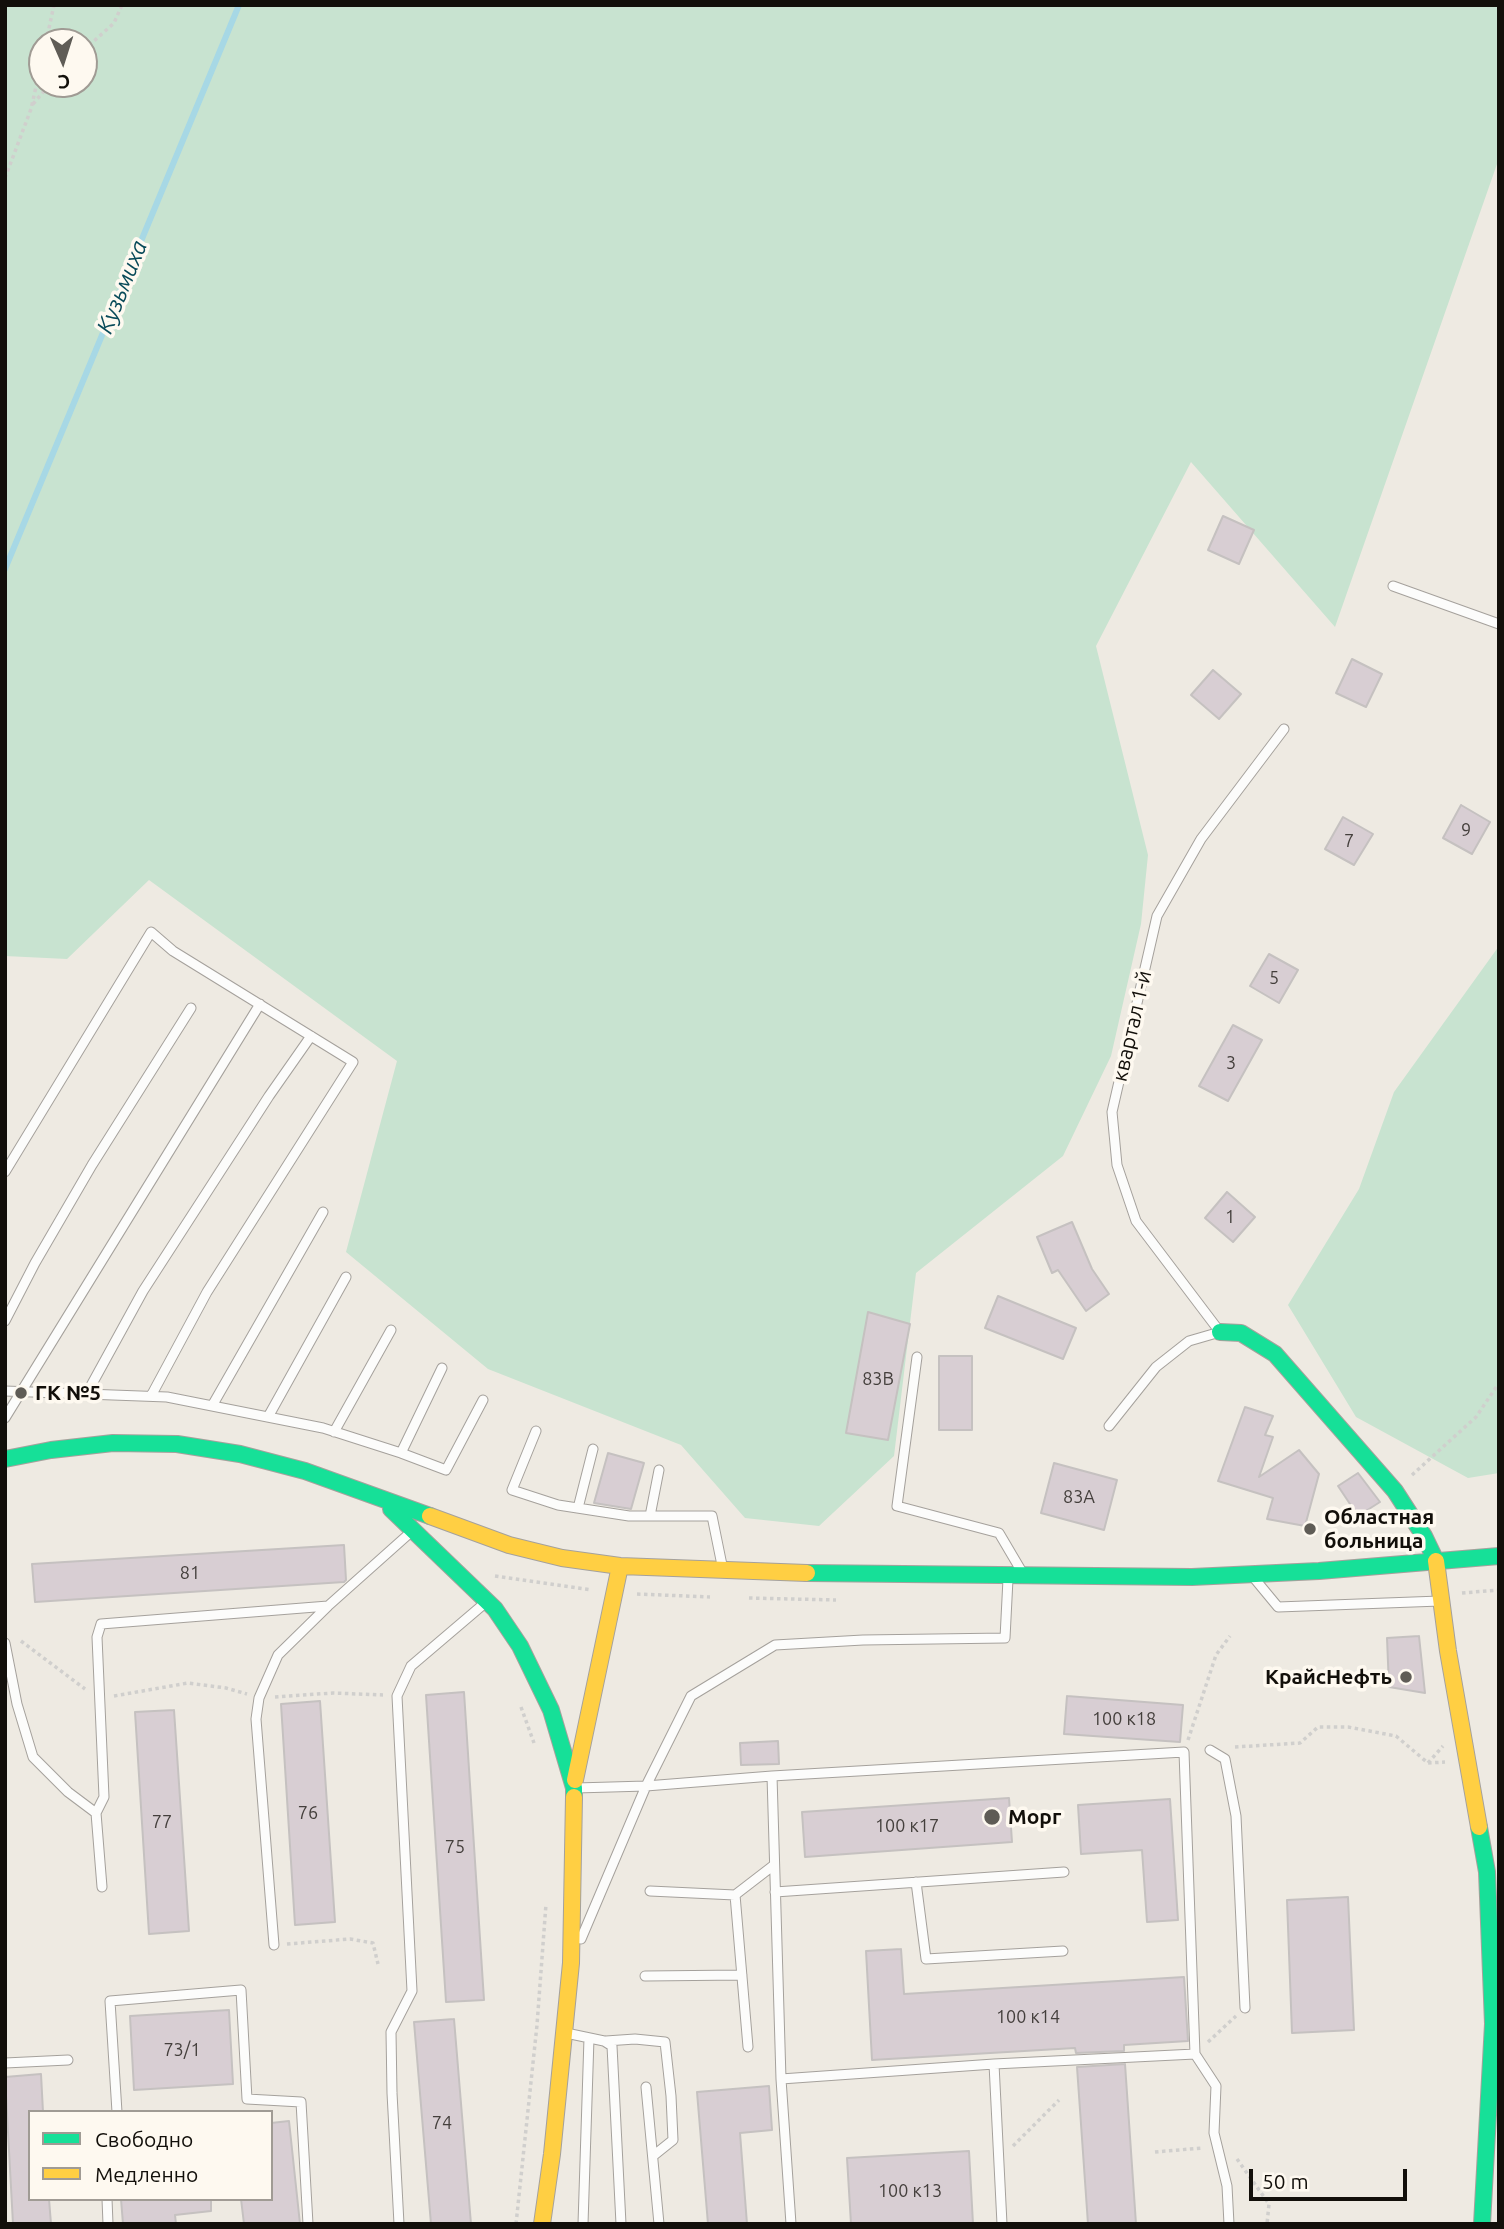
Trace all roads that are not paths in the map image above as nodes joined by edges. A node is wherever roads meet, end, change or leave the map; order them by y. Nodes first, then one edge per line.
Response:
1 (1393, 586) dead end
2 (1499, 624) edge
3 (1284, 729) dead end
4 (260, 1004) junction
5 (191, 1008) dead end
6 (312, 1036) junction
7 (5, 1172) edge
8 (324, 1212) dead end
9 (345, 1277) dead end
10 (5, 1321) edge
11 (391, 1330) dead end
12 (1220, 1332) junction
13 (917, 1357) dead end
14 (442, 1368) dead end
15 (5, 1391) edge
16 (21, 1393) junction
17 (87, 1393) junction
18 (151, 1396) junction
19 (483, 1400) dead end
20 (212, 1406) junction
21 (268, 1417) junction
22 (5, 1418) edge
23 (1109, 1426) dead end
24 (536, 1431) dead end
25 (334, 1432) junction
26 (593, 1449) dead end
27 (401, 1453) junction
28 (5, 1459) edge
29 (659, 1470) dead end
30 (379, 1498) junction
31 (578, 1508) junction
32 (650, 1516) junction
33 (414, 1529) junction
34 (1499, 1556) edge
35 (1436, 1561) junction
36 (620, 1566) junction
37 (724, 1572) junction
38 (1251, 1574) junction
39 (1017, 1577) junction
40 (1447, 1597) junction
41 (487, 1601) junction
42 (328, 1606) junction
43 (5, 1643) edge
44 (1210, 1750) road end
45 (772, 1776) junction
46 (646, 1786) junction
47 (574, 1788) junction
48 (96, 1813) junction
49 (774, 1865) junction
50 (1064, 1872) dead end
51 (916, 1882) junction
52 (102, 1887) dead end
53 (650, 1891) dead end
54 (775, 1892) junction
55 (735, 1895) junction
56 (275, 1945) road end
57 (1063, 1951) dead end
58 (571, 1963) junction
59 (742, 1975) junction
60 (645, 1976) dead end
61 (1245, 2007) road end
62 (565, 2033) junction
63 (589, 2038) junction
64 (604, 2041) junction
65 (748, 2047) dead end
66 (1195, 2054) junction
67 (68, 2060) dead end
68 (5, 2063) edge
69 (994, 2064) junction
70 (781, 2079) junction
71 (646, 2087) dead end
72 (117, 2110) edge
73 (653, 2156) junction
74 (107, 2201) edge
75 (108, 2224) edge
76 (308, 2224) edge
77 (399, 2224) edge
78 (542, 2224) edge
79 (583, 2224) edge
80 (621, 2224) edge
81 (659, 2224) edge
82 (791, 2224) edge
83 (1002, 2224) edge
84 (1229, 2224) edge
85 (1482, 2224) edge

1 - 2 lane
3 - 12 lane, квартал 1-й
4 - 6 lane
4 - 7 lane
4 - 16 lane
5 - 10 lane
6 - 17 lane
6 - 18 lane
8 - 20 lane
9 - 21 lane
11 - 25 lane
12 - 23 lane
12 - 35 street
13 - 39 lane
14 - 27 lane
15 - 16 lane
16 - 17 lane
16 - 22 lane
17 - 18 lane
18 - 20 lane
19 - 27 lane
20 - 21 lane
21 - 25 lane
24 - 31 lane
25 - 27 lane
26 - 31 lane
28 - 30 street
29 - 32 lane
30 - 33 street
30 - 36 street
31 - 32 lane
32 - 37 lane
33 - 41 street
33 - 42 lane
34 - 35 street
35 - 38 street
35 - 40 street
36 - 37 street
36 - 47 street
37 - 39 street
38 - 39 street
38 - 40 lane
39 - 46 lane
40 - 85 street
41 - 47 street
41 - 77 lane
42 - 48 lane
42 - 56 lane
43 - 48 lane
44 - 61 lane
45 - 46 lane
45 - 49 lane
45 - 66 lane
46 - 47 lane
46 - 58 lane
47 - 58 street
48 - 52 lane
49 - 54 lane
49 - 55 lane
50 - 51 lane
51 - 54 lane
51 - 57 lane
53 - 55 lane
54 - 70 lane
55 - 59 lane
58 - 62 street
59 - 60 lane
59 - 65 lane
62 - 63 lane
62 - 78 street
63 - 64 lane
63 - 79 lane
64 - 73 lane
64 - 80 lane
66 - 69 lane
66 - 84 lane
67 - 68 lane
69 - 70 lane
69 - 83 lane
70 - 82 lane
71 - 73 lane
72 - 76 lane
73 - 81 lane
74 - 75 lane

